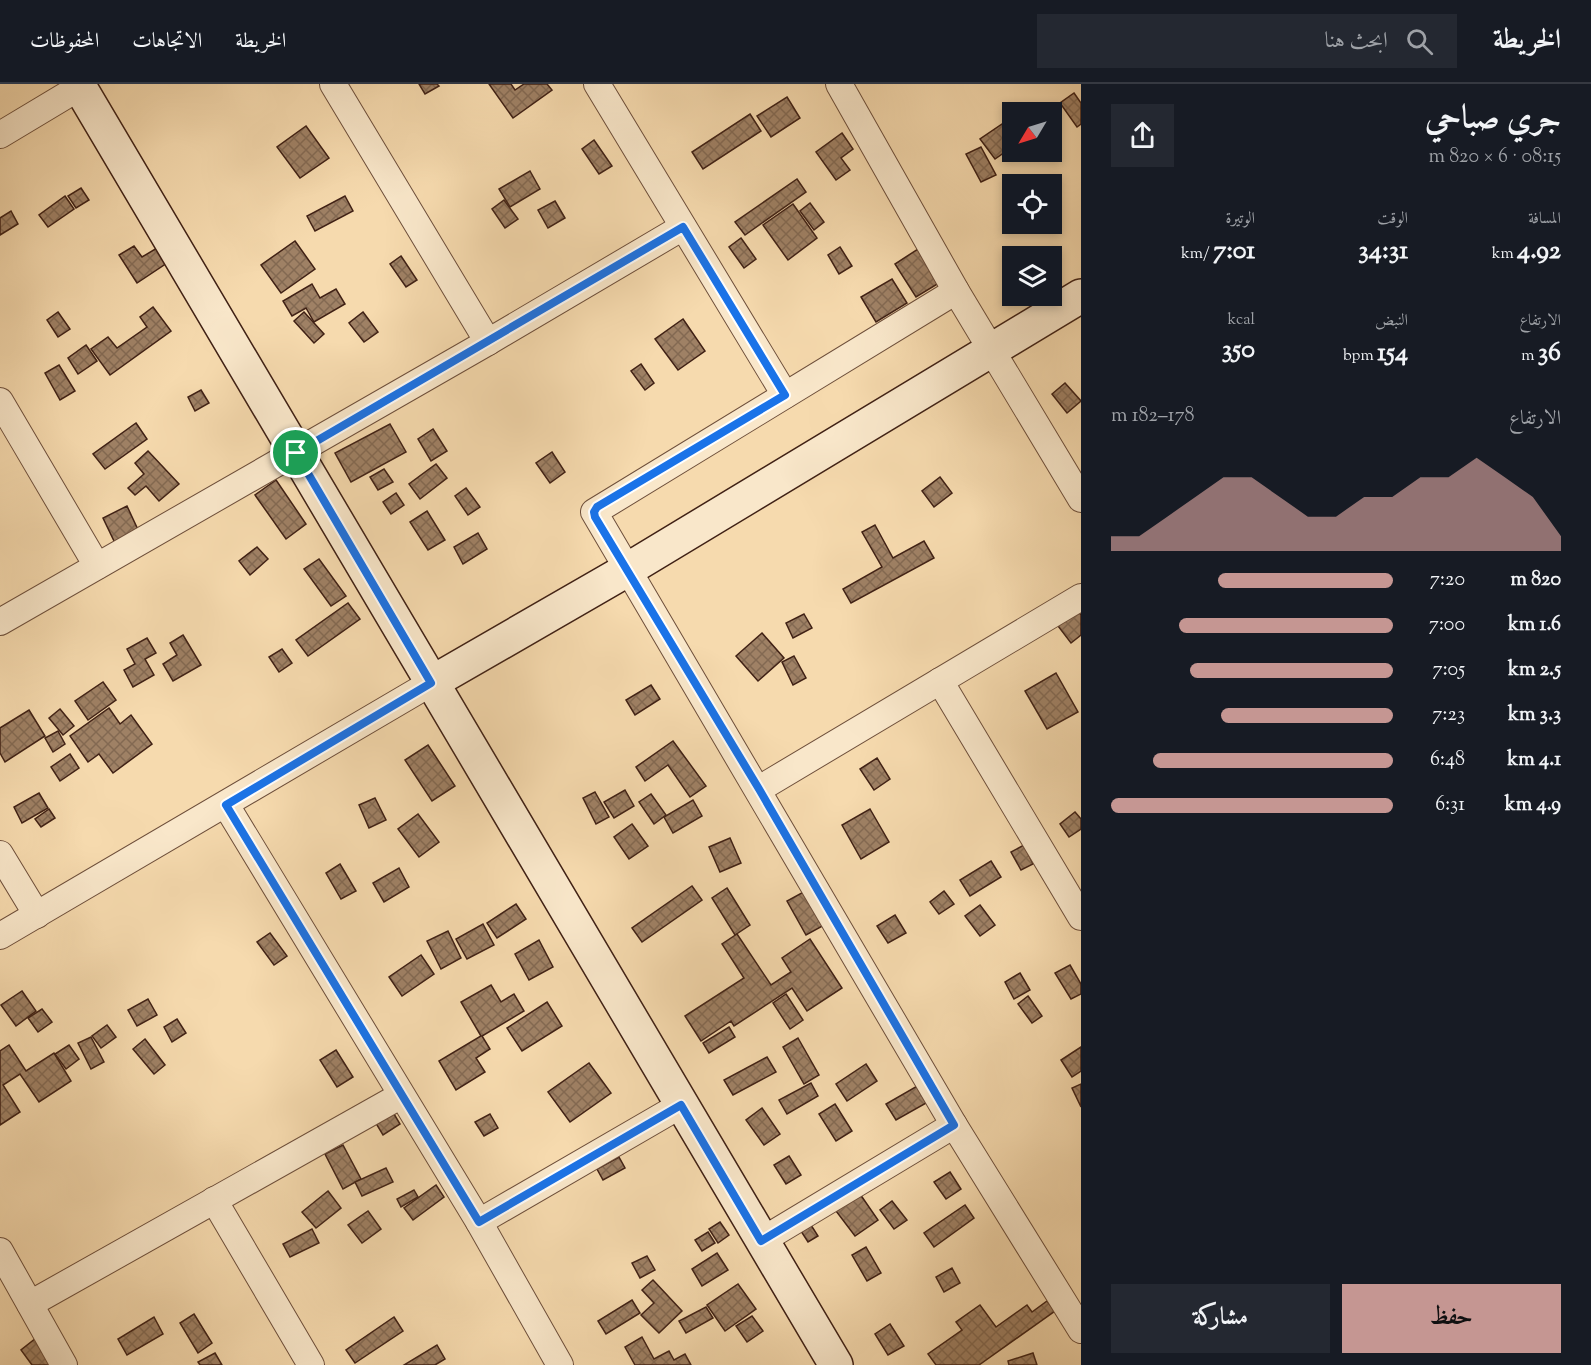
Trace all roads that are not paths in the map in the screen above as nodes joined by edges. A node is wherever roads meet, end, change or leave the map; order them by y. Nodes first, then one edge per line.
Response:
1 (333, 84) edge
2 (597, 84) edge
3 (839, 84) edge
4 (79, 86) edge
5 (0, 135) edge
6 (683, 227) junction
7 (956, 291) junction
8 (1081, 296) edge
9 (488, 342) junction
10 (990, 350) junction
11 (785, 395) junction
12 (0, 401) edge
13 (296, 453) junction
14 (1081, 499) edge
15 (97, 566) junction
16 (627, 570) junction
17 (1081, 597) edge
18 (0, 622) edge
19 (940, 681) junction
20 (431, 683) junction
21 (759, 789) junction
22 (226, 805) junction
23 (0, 854) edge
24 (37, 915) junction
25 (1081, 917) edge
26 (0, 936) edge
27 (400, 1096) junction
28 (681, 1105) junction
29 (954, 1125) junction
30 (214, 1200) junction
31 (479, 1222) junction
32 (761, 1241) junction
33 (0, 1251) edge
34 (30, 1304) junction
35 (1081, 1330) edge
36 (64, 1365) edge
37 (311, 1365) edge
38 (560, 1365) edge
39 (836, 1365) edge

1 - 9 street
2 - 6 street
3 - 7 street
4 - 5 street
4 - 13 street
6 - 9 street
6 - 11 street
7 - 10 street
7 - 11 street
8 - 10 street
9 - 13 street
10 - 14 street
10 - 16 street
11 - 16 street
12 - 15 street
13 - 15 street
13 - 20 street
15 - 18 street
16 - 20 street
16 - 21 street
17 - 19 street
19 - 21 street
19 - 25 street
20 - 22 street
20 - 28 street
21 - 29 street
22 - 24 street
22 - 27 street
23 - 24 street
24 - 26 street
27 - 30 street
27 - 31 street
28 - 31 street
28 - 32 street
29 - 32 street
29 - 35 street
30 - 34 street
30 - 37 street
31 - 38 street
32 - 39 street
33 - 34 street
34 - 36 street

